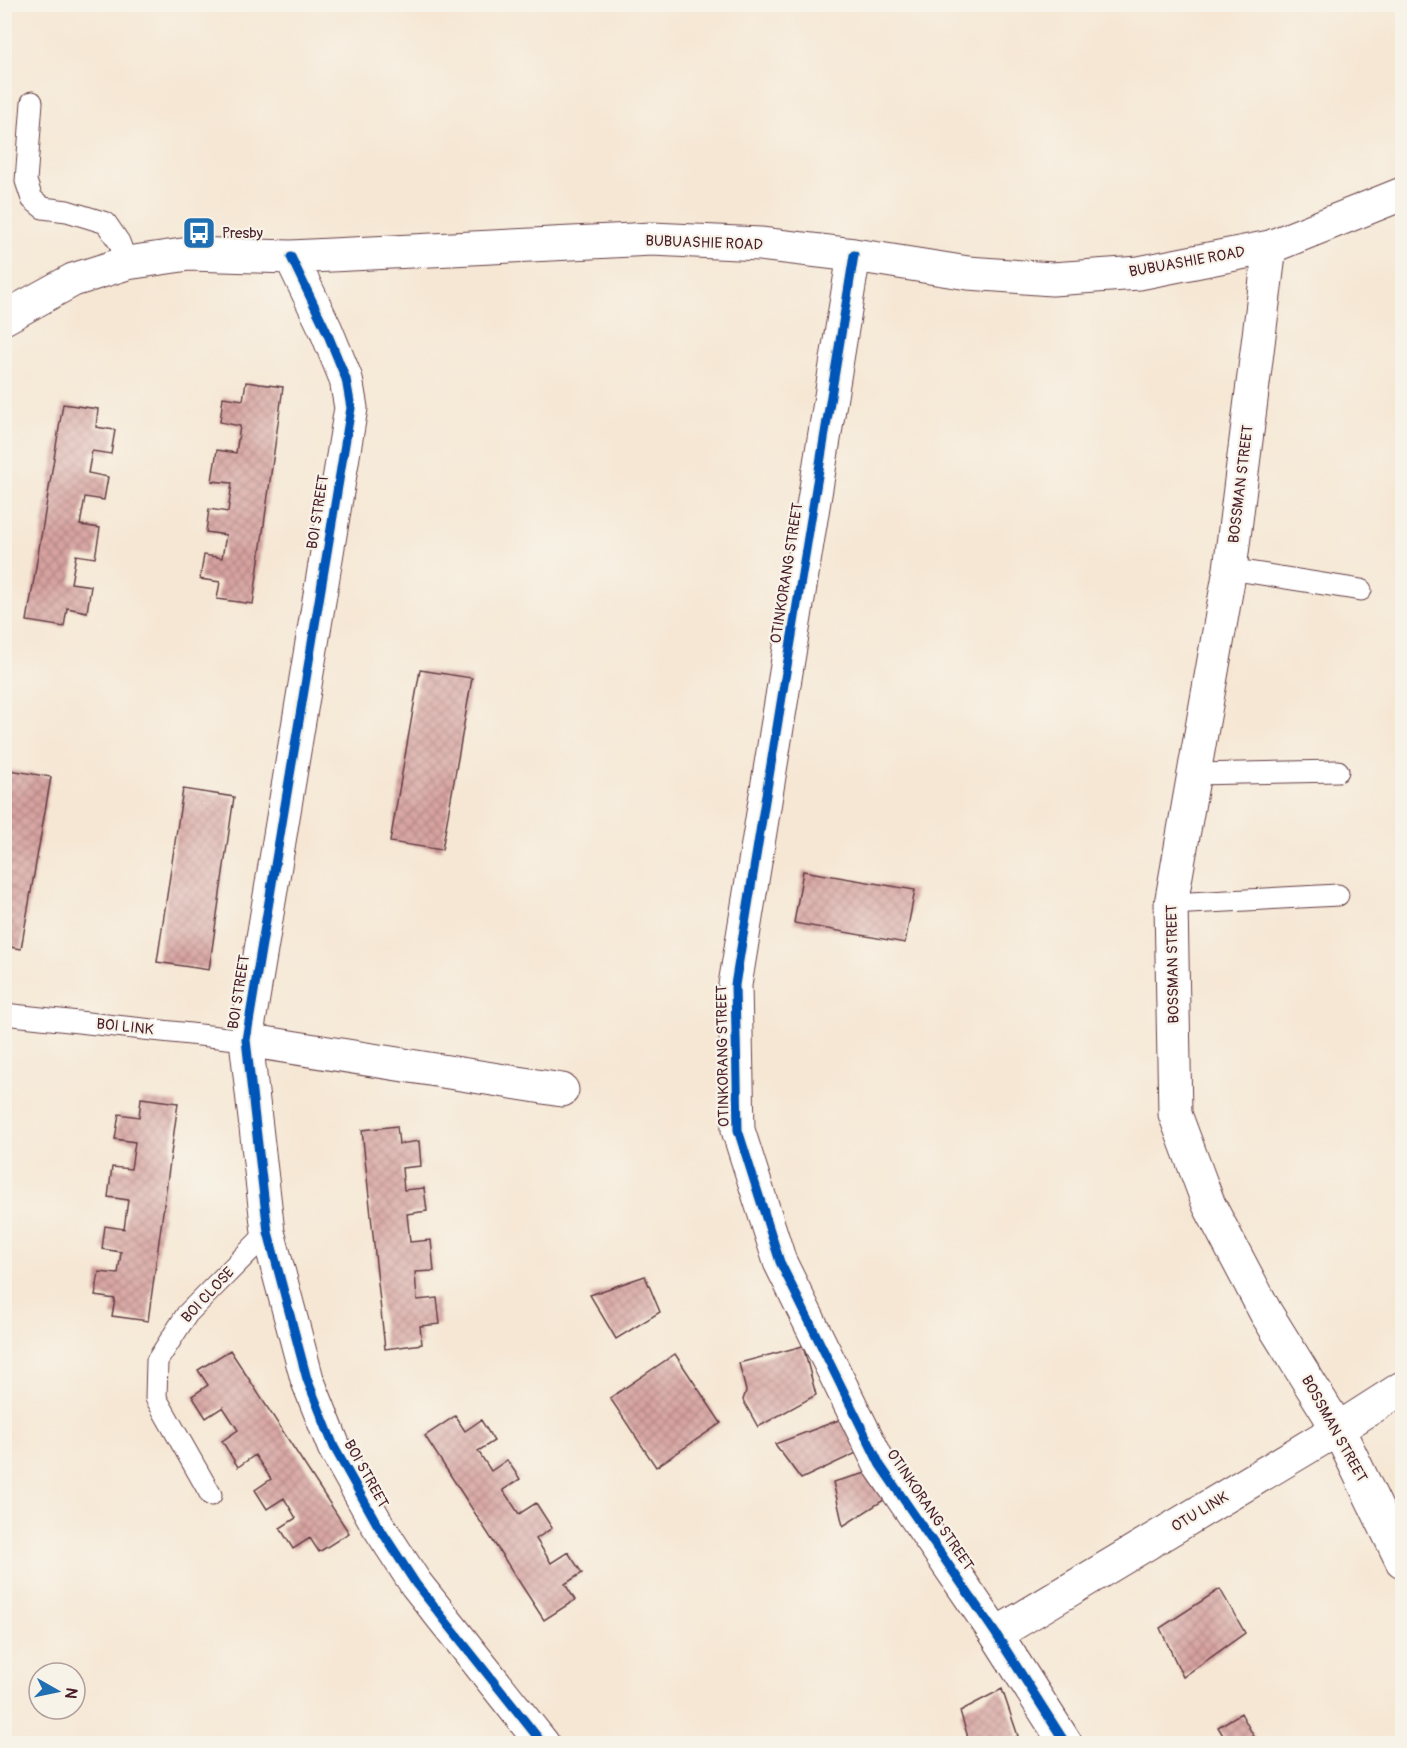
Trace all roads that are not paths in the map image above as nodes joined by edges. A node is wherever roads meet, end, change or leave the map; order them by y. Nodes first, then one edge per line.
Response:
1 (32, 102) dead end
2 (1402, 194) edge
3 (1270, 247) junction
4 (854, 255) junction
5 (291, 257) junction
6 (128, 263) junction
7 (4, 318) edge
8 (1230, 569) junction
9 (1361, 590) dead end
10 (1338, 771) dead end
11 (1194, 774) junction
12 (1338, 895) dead end
13 (1171, 904) junction
14 (4, 1014) edge
15 (246, 1040) junction
16 (562, 1090) dead end
17 (268, 1232) junction
18 (1402, 1388) edge
19 (1338, 1429) junction
20 (211, 1495) dead end
21 (1402, 1561) edge
22 (996, 1635) junction
23 (543, 1743) edge
24 (1066, 1743) edge

1 - 6 lane
2 - 3 street, BUBUASHIE ROAD
3 - 4 street, BUBUASHIE ROAD
3 - 8 street, BOSSMAN STREET
4 - 5 street, BUBUASHIE ROAD
4 - 22 street, OTINKORANG STREET
5 - 6 street, BUBUASHIE ROAD
5 - 15 street, BOI STREET
6 - 7 street, BUBUASHIE ROAD
8 - 9 lane
8 - 11 street, BOSSMAN STREET
10 - 11 lane
11 - 13 street, BOSSMAN STREET
12 - 13 lane
13 - 19 street, BOSSMAN STREET
14 - 15 lane, BOI LINK
15 - 16 street
15 - 17 street, BOI STREET
17 - 20 lane, BOI CLOSE
17 - 23 street, BOI STREET
18 - 19 street, OTU LINK
19 - 21 street, BOSSMAN STREET
19 - 22 street, OTU LINK
22 - 24 street, OTINKORANG STREET

